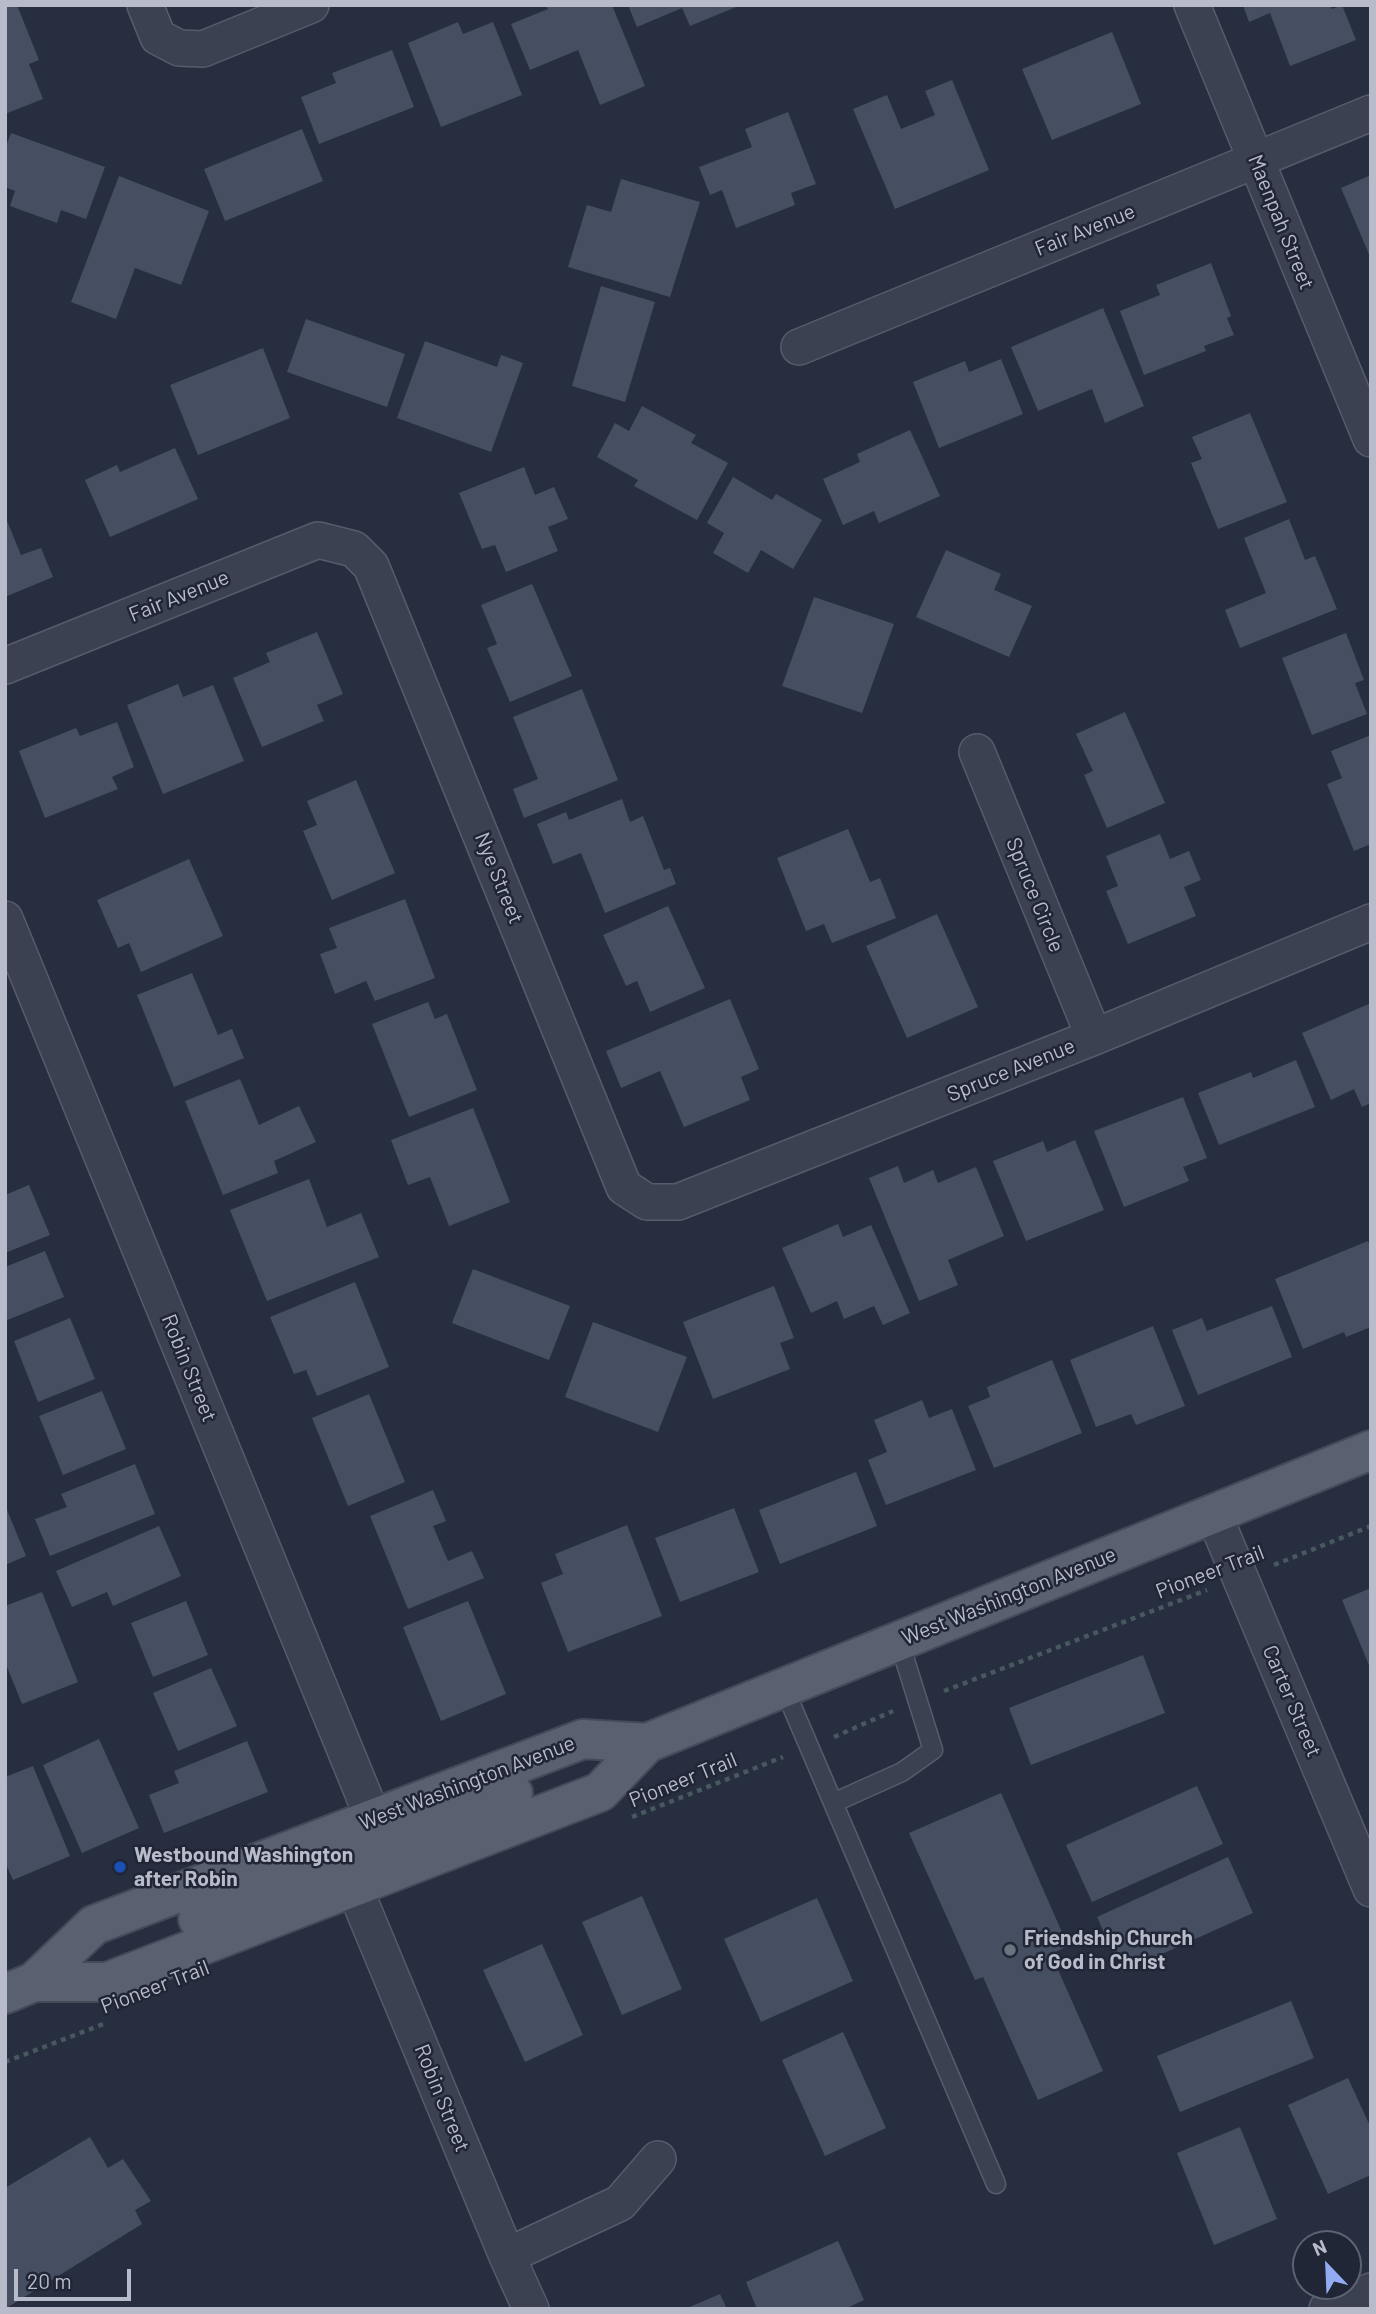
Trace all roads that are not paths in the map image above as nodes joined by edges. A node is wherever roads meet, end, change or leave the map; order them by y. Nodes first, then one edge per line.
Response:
1 (145, 5) edge
2 (311, 5) edge
3 (1192, 5) edge
4 (1371, 113) edge
5 (1256, 160) junction
6 (799, 347) dead end
7 (1371, 439) edge
8 (355, 549) joint
9 (5, 666) edge
10 (977, 752) dead end
11 (5, 919) edge
12 (1371, 922) edge
13 (1094, 1037) junction
14 (647, 1202) joint
15 (1371, 1450) edge
16 (1213, 1513) junction
17 (899, 1641) junction
18 (784, 1688) junction
19 (583, 1739) junction
20 (647, 1743) junction
21 (833, 1803) junction
22 (373, 1818) junction
23 (354, 1887) junction
24 (1371, 1889) edge
25 (107, 1982) junction
26 (20, 1988) edge
27 (658, 2159) dead end
28 (996, 2184) dead end
29 (506, 2256) junction
30 (1371, 2291) edge
31 (531, 2309) edge
32 (1327, 2309) edge

1 - 2 street
3 - 5 street, Maenpah Street
4 - 5 street, Fair Avenue
5 - 6 street, Fair Avenue
5 - 7 street, Maenpah Street
8 - 9 street, Fair Avenue
8 - 14 street, Nye Street
10 - 13 street, Spruce Circle
11 - 22 street, Robin Street
12 - 13 street, Spruce Avenue
13 - 14 street, Spruce Avenue
15 - 16 main road, West Washington Avenue
16 - 17 main road, West Washington Avenue
16 - 24 street, Carter Street
17 - 18 main road, West Washington Avenue
17 - 21 lane
18 - 20 main road, West Washington Avenue
18 - 21 lane
19 - 20 main road, West Washington Avenue
19 - 22 main road, West Washington Avenue
19 - 23 main road
20 - 23 main road, West Washington Avenue
21 - 28 lane
22 - 25 main road
22 - 26 main road, West Washington Avenue
23 - 25 main road, West Washington Avenue
23 - 29 street, Robin Street
25 - 26 main road, West Washington Avenue
27 - 29 street
29 - 31 street, Robin Street
30 - 32 street

